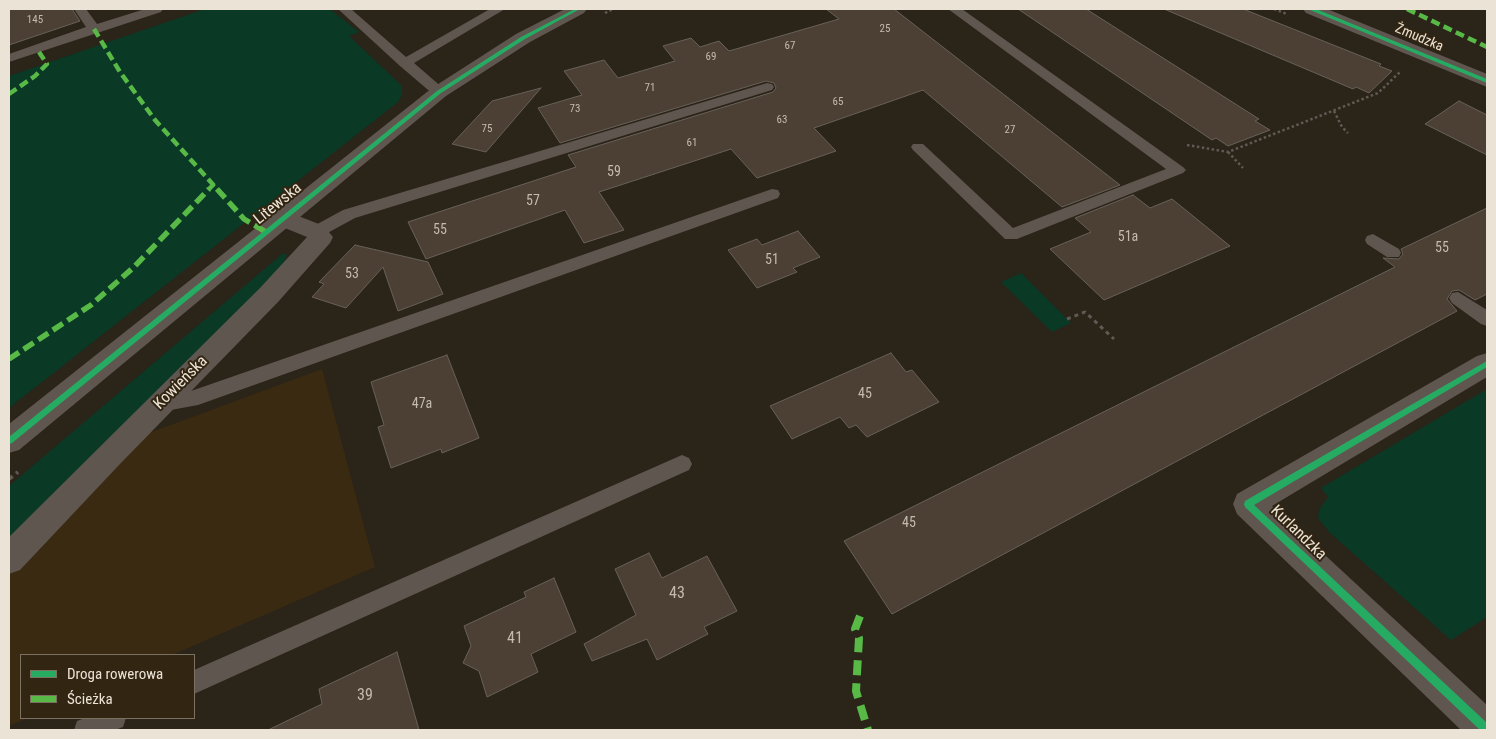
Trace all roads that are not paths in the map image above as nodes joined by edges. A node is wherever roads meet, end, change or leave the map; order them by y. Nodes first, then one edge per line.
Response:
1 (80, 9) edge
2 (157, 9) edge
3 (344, 9) edge
4 (499, 9) edge
5 (578, 9) edge
6 (954, 9) edge
7 (1312, 9) edge
8 (94, 29) junction
9 (9, 58) edge
10 (405, 63) junction
11 (1487, 80) edge
12 (767, 87) dead end
13 (438, 92) junction
14 (918, 147) dead end
15 (772, 194) dead end
16 (282, 218) junction
17 (316, 232) junction
18 (1373, 240) dead end
19 (1393, 254) dead end
20 (1458, 298) dead end
21 (1487, 319) edge
22 (1487, 364) edge
23 (160, 404) junction
24 (9, 441) edge
25 (682, 464) dead end
26 (9, 559) edge
27 (195, 682) edge
28 (112, 719) edge
29 (86, 730) edge
30 (1487, 730) edge

1 - 8 lane
2 - 8 lane
3 - 10 lane
4 - 10 lane
5 - 13 street, Litewska
6 - 14 lane
7 - 11 street, Żmudzka
8 - 9 lane
10 - 13 lane
12 - 17 lane
13 - 16 street, Litewska
15 - 23 lane
16 - 17 street
16 - 24 street, Litewska
17 - 23 street, Kowieńska
18 - 19 lane
20 - 21 lane
22 - 30 street, Kurlandzka
23 - 26 street, Kowieńska
25 - 27 lane
28 - 29 lane

